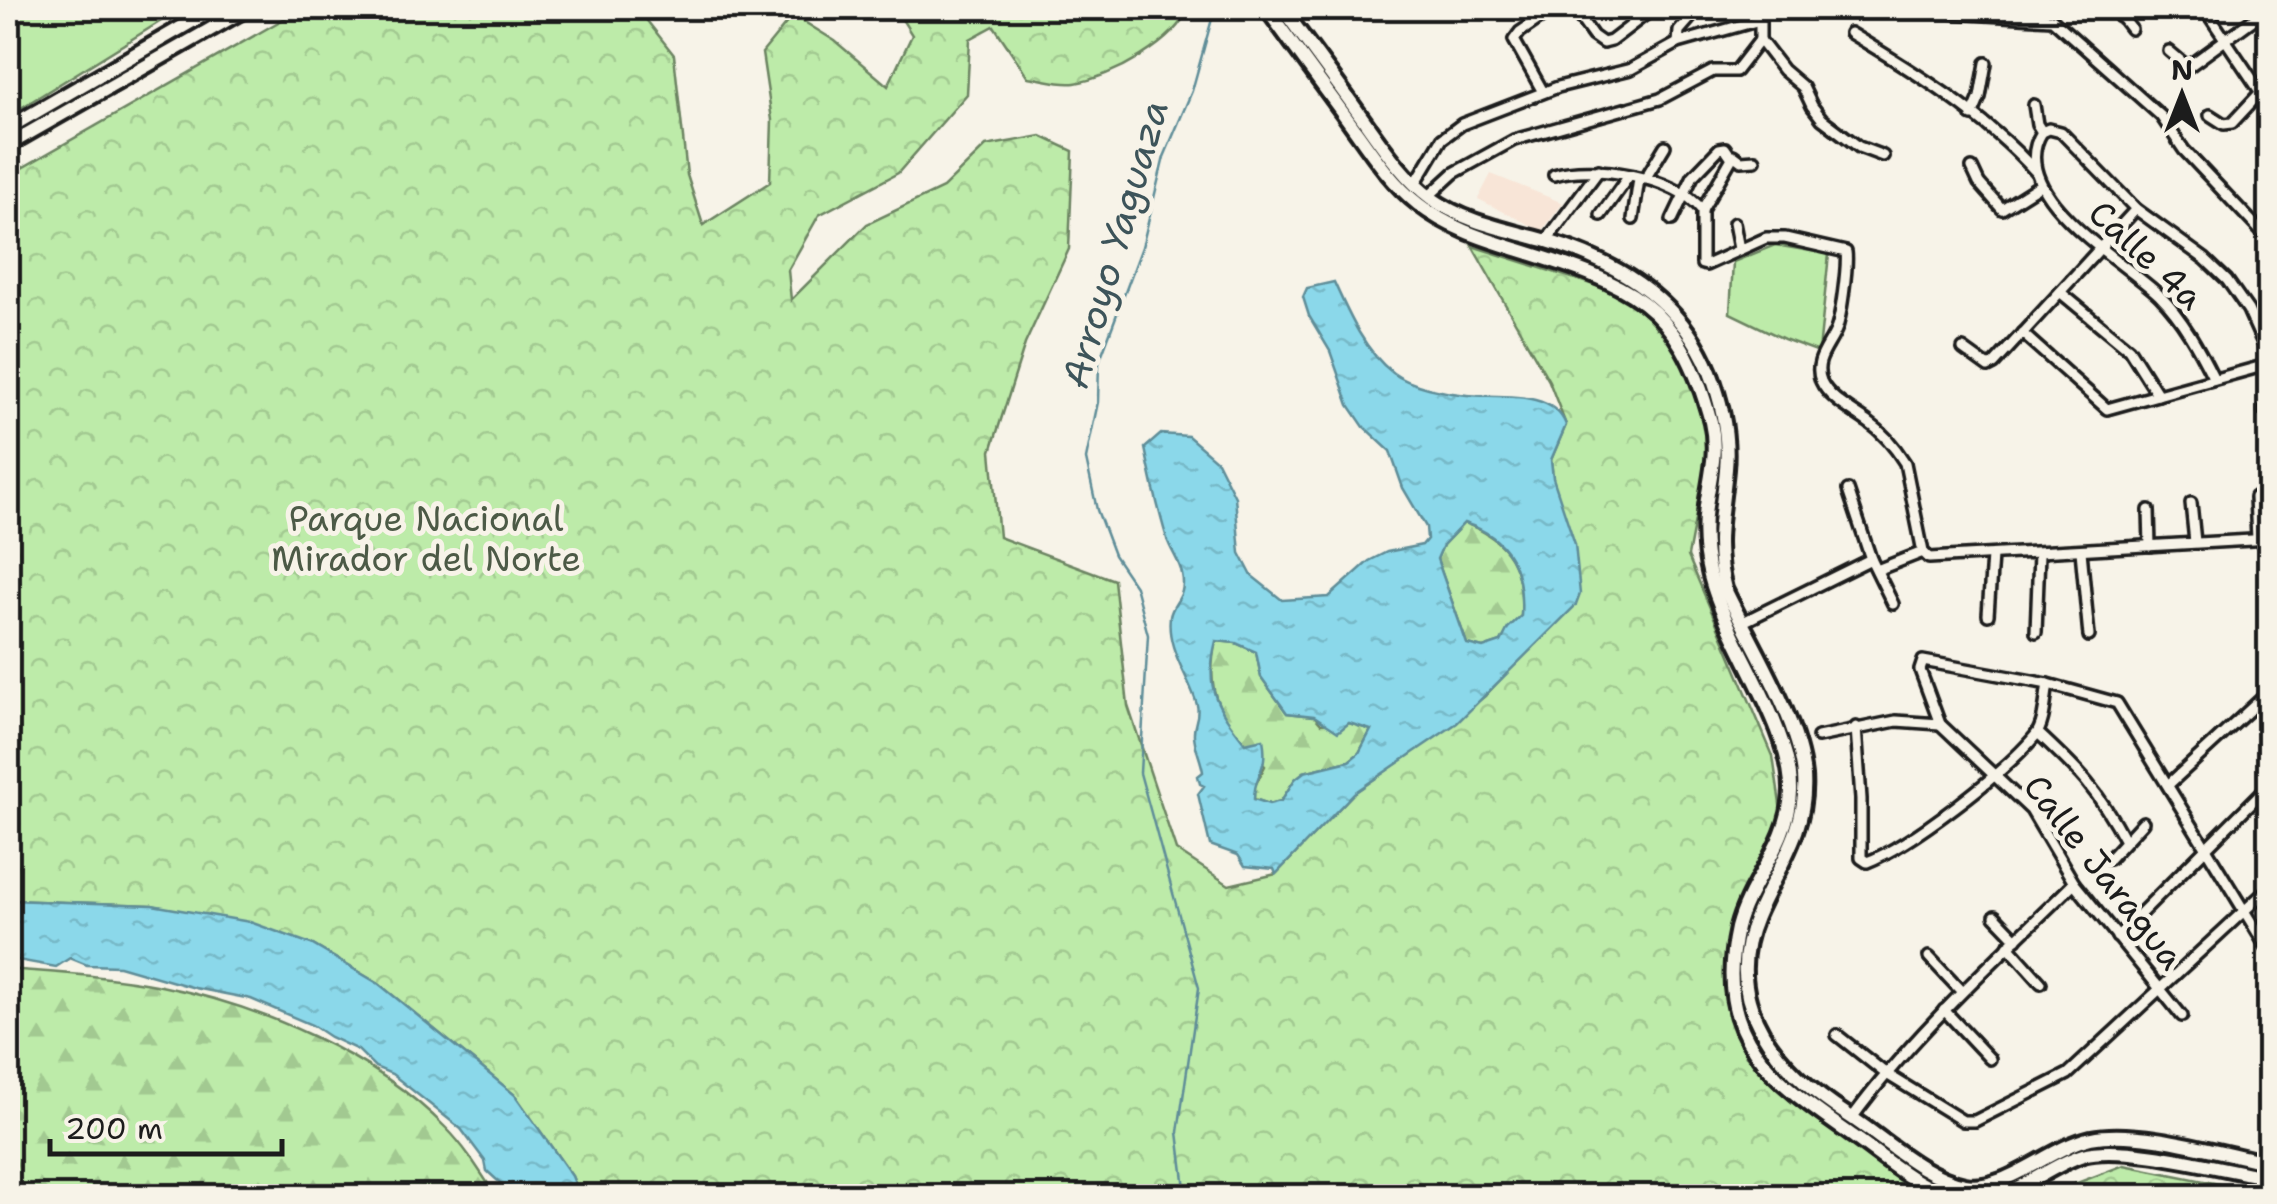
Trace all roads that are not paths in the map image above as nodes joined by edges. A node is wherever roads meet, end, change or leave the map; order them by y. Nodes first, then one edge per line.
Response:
1 (216, 8) edge
2 (248, 8) edge
3 (1554, 8) edge
4 (1573, 8) edge
5 (1654, 8) edge
6 (1699, 8) edge
7 (1754, 8) edge
8 (1923, 8) edge
9 (2170, 8) edge
10 (2204, 8) edge
11 (2269, 8) edge
12 (1277, 12) edge
13 (2117, 12) edge
14 (1760, 20) junction
15 (2130, 29) dead end
16 (1850, 33) dead end
17 (2225, 39) junction
18 (1760, 40) junction
19 (1678, 43) junction
20 (2169, 51) dead end
21 (1986, 63) dead end
22 (1543, 92) junction
23 (2260, 93) junction
24 (2034, 105) dead end
25 (2270, 106) edge
26 (2210, 114) dead end
27 (1972, 116) junction
28 (8, 128) edge
29 (2042, 132) junction
30 (8, 145) edge
31 (1665, 146) dead end
32 (1733, 155) junction
33 (1883, 156) dead end
34 (1755, 160) dead end
35 (1972, 168) dead end
36 (1599, 170) junction
37 (1554, 175) dead end
38 (1638, 178) junction
39 (1417, 179) junction
40 (2039, 180) junction
41 (1682, 192) junction
42 (1432, 193) junction
43 (2136, 209) junction
44 (1702, 210) junction
45 (1601, 216) dead end
46 (1633, 218) dead end
47 (1672, 220) dead end
48 (1734, 222) dead end
49 (1546, 241) junction
50 (2270, 241) edge
51 (2100, 248) junction
52 (1738, 249) junction
53 (2060, 292) junction
54 (2022, 333) junction
55 (1963, 349) dead end
56 (2270, 362) edge
57 (2214, 379) junction
58 (2158, 394) junction
59 (1848, 490) dead end
60 (2256, 497) dead end
61 (2191, 503) dead end
62 (2149, 510) dead end
63 (2257, 538) junction
64 (2270, 538) edge
65 (2196, 542) junction
66 (2150, 546) junction
67 (2081, 551) junction
68 (1923, 552) junction
69 (2039, 554) junction
70 (1992, 556) junction
71 (1871, 558) junction
72 (1877, 570) junction
73 (1893, 604) dead end
74 (1988, 615) dead end
75 (1741, 624) junction
76 (2036, 632) dead end
77 (2089, 636) dead end
78 (2048, 684) junction
79 (2270, 691) edge
80 (1940, 724) junction
81 (1856, 727) junction
82 (2038, 734) junction
83 (1818, 737) dead end
84 (1993, 775) junction
85 (2270, 784) edge
86 (2168, 785) junction
87 (2143, 822) dead end
88 (2126, 841) junction
89 (2206, 846) junction
90 (2109, 859) dead end
91 (2074, 883) junction
92 (2270, 887) edge
93 (2242, 912) junction
94 (1995, 916) dead end
95 (2117, 936) junction
96 (2013, 943) junction
97 (2270, 953) edge
98 (1929, 957) dead end
99 (2041, 983) dead end
100 (2160, 990) junction
101 (1961, 992) junction
102 (1944, 1010) junction
103 (2182, 1016) dead end
104 (1837, 1035) dead end
105 (1990, 1059) dead end
106 (1885, 1074) junction
107 (1852, 1118) junction
108 (2030, 1163) junction
109 (2270, 1163) edge
110 (2040, 1177) junction
111 (2270, 1178) edge
112 (1949, 1196) edge
113 (1998, 1196) edge

1 - 28 street
2 - 30 street
3 - 22 street
4 - 5 street
6 - 19 street
7 - 14 street
8 - 50 street
9 - 13 street
10 - 17 street
11 - 17 street
12 - 39 street
12 - 112 street
13 - 15 street
14 - 18 street
14 - 19 street
16 - 27 street, Calle 4a
17 - 20 street
17 - 23 street
18 - 33 street
18 - 42 street
19 - 22 street
21 - 27 street
22 - 39 street
23 - 25 street
23 - 26 street
24 - 29 street
27 - 40 street, Calle 4a
29 - 40 street
29 - 43 street
31 - 38 street
32 - 34 street
32 - 41 street
32 - 44 street
35 - 40 street
36 - 37 street
36 - 38 street
36 - 49 street
38 - 41 street
38 - 45 street
38 - 46 street
39 - 42 street
40 - 51 street, Calle 4a
41 - 44 street
41 - 47 street
42 - 49 street
43 - 51 street
43 - 56 street
44 - 52 street
48 - 52 street
49 - 75 street
51 - 53 street
51 - 57 street, Calle 4a
52 - 68 street
53 - 54 street
53 - 58 street
54 - 55 street
54 - 58 street
56 - 57 street
57 - 58 street
59 - 71 street
60 - 63 street
61 - 65 street
62 - 66 street
63 - 64 street
63 - 65 street
65 - 66 street
66 - 67 street
67 - 69 street
67 - 77 street
68 - 70 street
68 - 72 street
69 - 70 street
69 - 76 street
70 - 74 street
71 - 72 street
71 - 75 street
72 - 73 street
75 - 107 street
78 - 80 street, Calle Jaragua
78 - 82 street
78 - 86 street
79 - 86 street
80 - 81 street
80 - 84 street, Calle Jaragua
81 - 83 street
81 - 84 street
82 - 84 street
82 - 88 street
84 - 91 street, Calle Jaragua
85 - 89 street
86 - 89 street
87 - 88 street
88 - 90 street
89 - 93 street
89 - 95 street
91 - 95 street, Calle Jaragua
91 - 96 street
92 - 93 street
93 - 97 street
93 - 100 street
94 - 96 street
95 - 100 street, Calle Jaragua
96 - 99 street
96 - 101 street
98 - 101 street
100 - 103 street, Calle Jaragua
100 - 106 street
101 - 102 street
102 - 105 street
102 - 106 street
104 - 106 street
106 - 107 street
107 - 108 street
108 - 109 street
108 - 110 street
110 - 111 street
110 - 113 street

